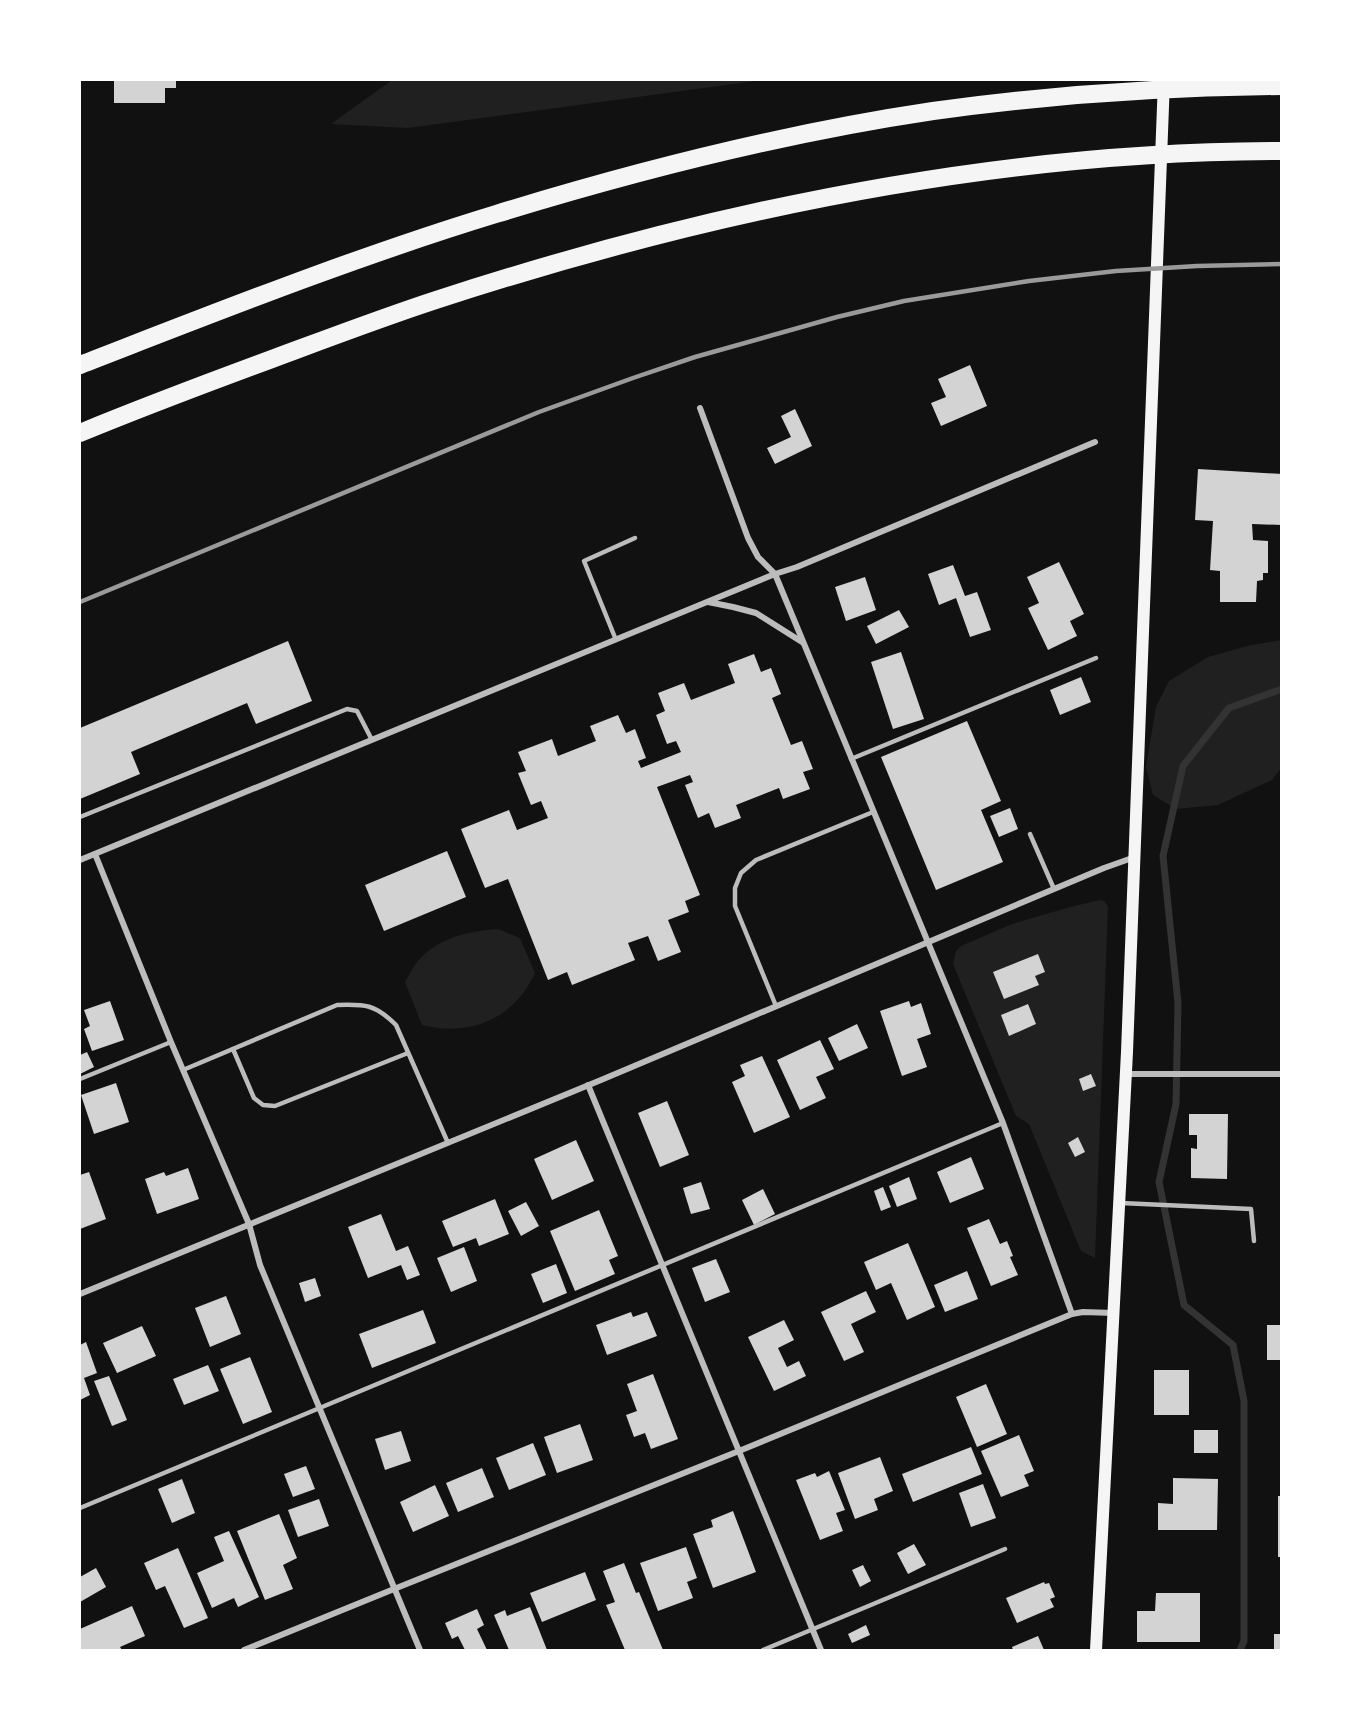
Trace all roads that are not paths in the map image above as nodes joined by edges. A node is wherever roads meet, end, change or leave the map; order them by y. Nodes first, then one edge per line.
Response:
1 (1164, 80) edge
2 (1281, 86) edge
3 (1281, 151) edge
4 (80, 365) edge
5 (700, 408) dead end
6 (80, 433) edge
7 (1095, 442) dead end
8 (635, 538) dead end
9 (775, 574) junction
10 (707, 602) junction
11 (616, 640) junction
12 (804, 643) junction
13 (1096, 658) dead end
14 (372, 740) junction
15 (851, 759) junction
16 (873, 812) junction
17 (80, 817) edge
18 (1030, 834) dead end
19 (95, 854) junction
20 (1135, 857) junction
21 (80, 860) edge
22 (1054, 889) junction
23 (928, 942) junction
24 (777, 1006) junction
25 (171, 1042) junction
26 (233, 1049) junction
27 (408, 1053) junction
28 (183, 1070) junction
29 (1126, 1074) junction
30 (1281, 1074) edge
31 (80, 1079) edge
32 (588, 1085) junction
33 (1003, 1124) junction
34 (447, 1143) junction
35 (1120, 1203) junction
36 (249, 1224) junction
37 (1254, 1241) dead end
38 (663, 1265) junction
39 (80, 1294) edge
40 (1114, 1313) junction
41 (1072, 1314) junction
42 (320, 1408) junction
43 (740, 1451) junction
44 (80, 1508) edge
45 (1005, 1549) dead end
46 (394, 1588) junction
47 (812, 1630) junction
48 (244, 1650) edge
49 (420, 1650) edge
50 (763, 1650) edge
51 (821, 1650) edge
52 (1096, 1650) edge

1 - 20 main road
2 - 4 highway
3 - 6 highway
5 - 9 street
7 - 9 street
8 - 11 lane
9 - 10 street
9 - 12 street
10 - 11 street
10 - 12 street
11 - 14 street
12 - 15 street
13 - 15 lane
14 - 17 lane
14 - 19 street
15 - 16 street
16 - 23 street
16 - 24 lane
18 - 22 lane
19 - 21 street
19 - 25 street
20 - 22 street
20 - 29 main road
22 - 23 street
23 - 24 street
23 - 33 street
24 - 32 street
25 - 28 street
25 - 31 lane
26 - 27 lane
26 - 27 lane
26 - 28 lane
27 - 34 lane
28 - 36 street
29 - 30 street
29 - 35 main road
32 - 34 street
32 - 38 street
33 - 38 lane
33 - 41 street
34 - 36 street
35 - 37 lane
35 - 40 main road
36 - 39 street
36 - 42 street
38 - 42 lane
38 - 43 street
40 - 41 street
40 - 52 main road
41 - 43 street
42 - 44 lane
42 - 46 street
43 - 46 street
43 - 47 street
45 - 47 lane
46 - 48 street
46 - 49 street
47 - 50 lane
47 - 51 street

